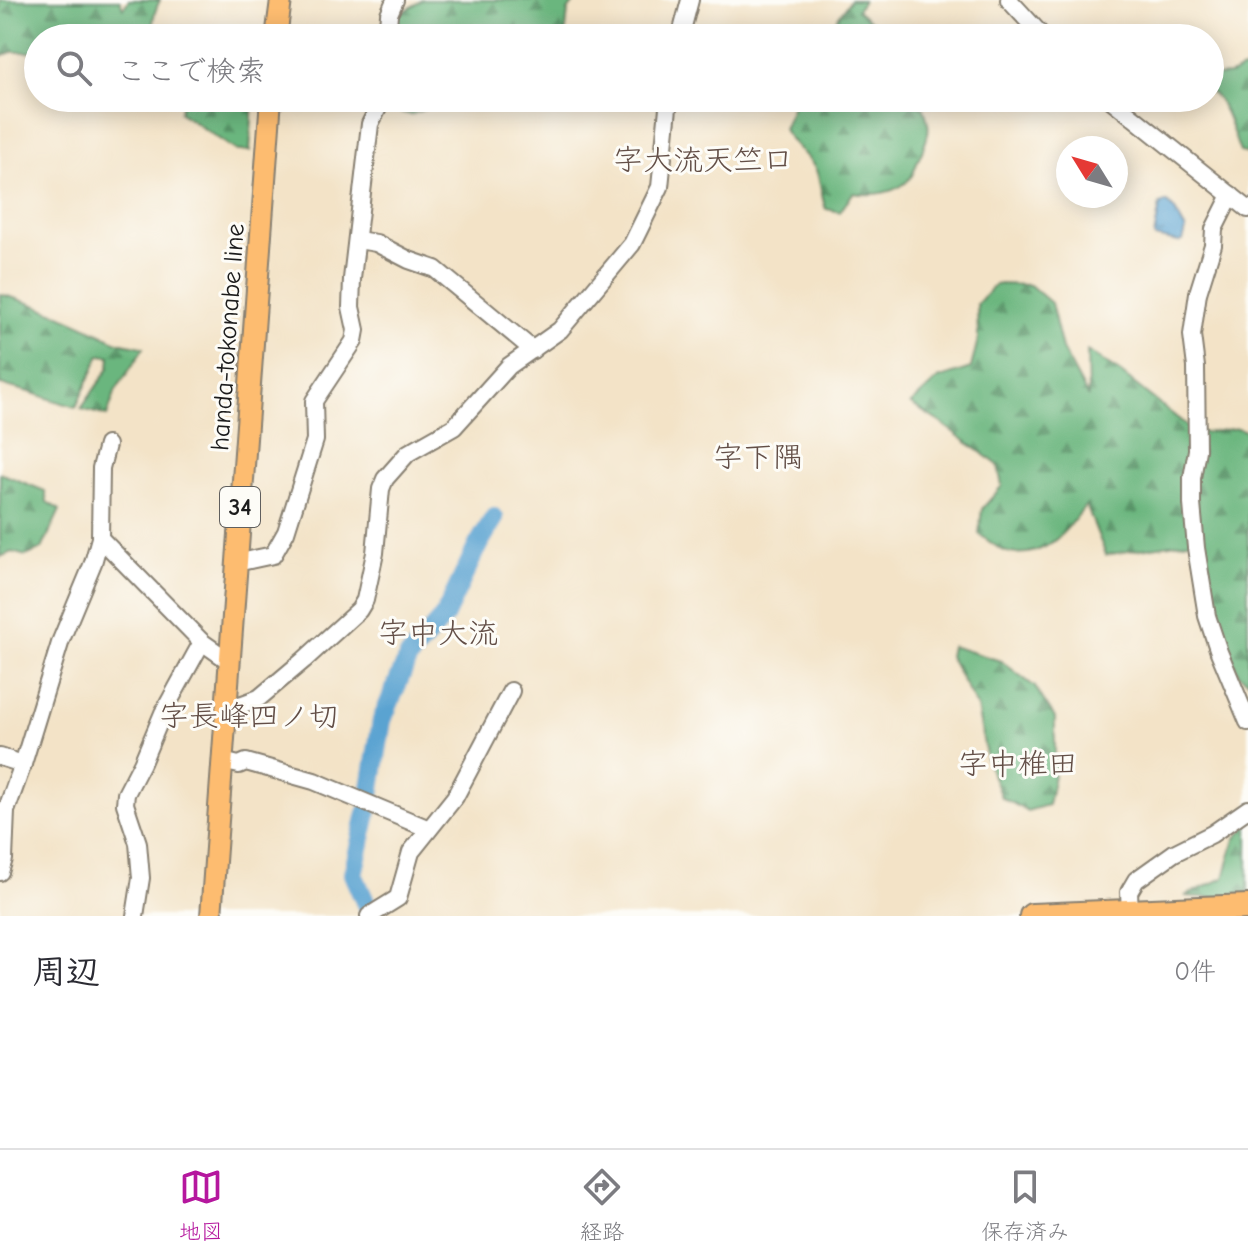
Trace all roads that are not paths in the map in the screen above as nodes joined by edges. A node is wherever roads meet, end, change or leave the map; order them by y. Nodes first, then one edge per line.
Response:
1 (281, 0) edge
2 (395, 0) edge
3 (690, 0) edge
4 (1009, 0) edge
5 (278, 24) edge
6 (388, 24) edge
7 (684, 24) edge
8 (1031, 24) edge
9 (270, 112) edge
10 (376, 112) edge
11 (668, 112) edge
12 (1127, 112) edge
13 (1231, 195) junction
14 (1248, 209) edge
15 (358, 240) junction
16 (533, 350) junction
17 (107, 445) dead end
18 (100, 538) junction
19 (236, 563) junction
20 (202, 642) junction
21 (229, 661) junction
22 (511, 691) dead end
23 (227, 704) junction
24 (1248, 722) edge
25 (0, 757) edge
26 (222, 761) junction
27 (23, 764) junction
28 (1248, 809) edge
29 (429, 829) junction
30 (0, 872) edge
31 (1248, 907) edge
32 (1130, 911) junction
33 (135, 916) edge
34 (211, 916) edge
35 (369, 916) edge
36 (1032, 916) edge

1 - 5 main road
2 - 6 street
3 - 7 street
4 - 8 street
9 - 19 main road, handa-tokonabe line / 34
10 - 15 street
11 - 16 street
12 - 13 street
13 - 14 street
13 - 24 street
15 - 16 street
15 - 19 street
16 - 23 street
17 - 18 street
18 - 20 street
18 - 27 street
19 - 21 main road, handa-tokonabe line / 34
20 - 21 street
20 - 33 street
21 - 23 main road, handa-tokonabe line / 34
22 - 29 street
23 - 26 main road, handa-tokonabe line / 34
25 - 27 street
26 - 29 street
26 - 34 main road, handa-tokonabe line / 34
27 - 30 street
28 - 32 street
29 - 35 street
31 - 32 highway
32 - 36 highway

